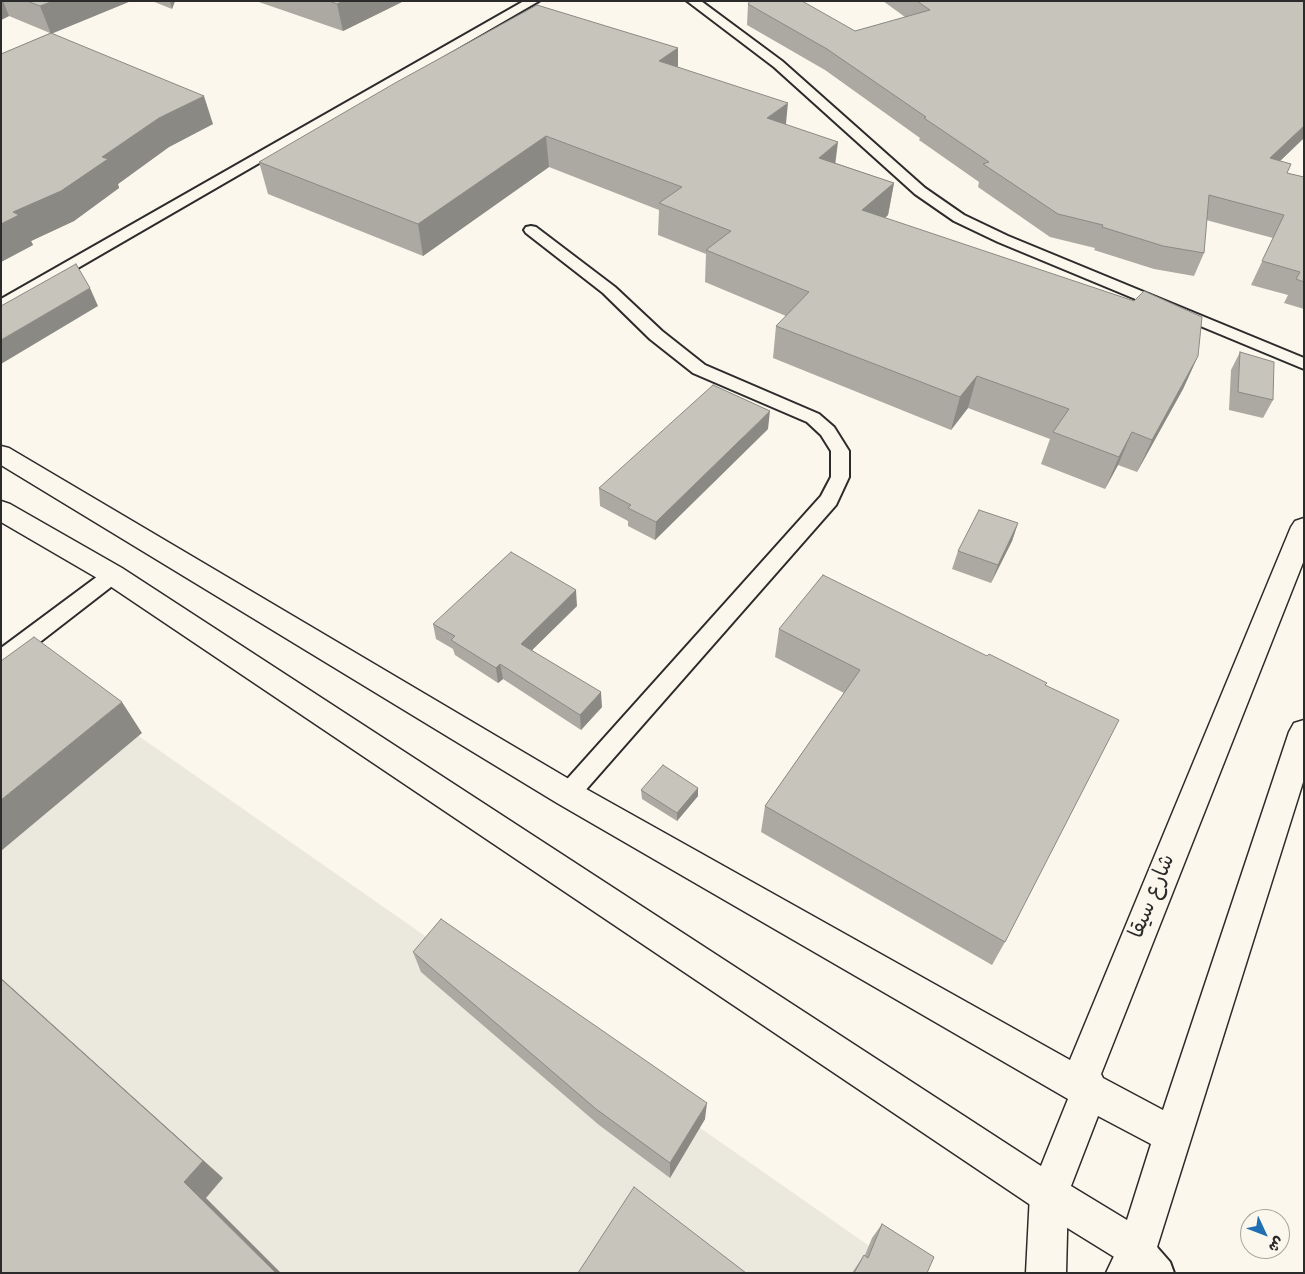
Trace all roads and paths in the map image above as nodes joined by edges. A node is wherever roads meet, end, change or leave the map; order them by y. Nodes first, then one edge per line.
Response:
1 (533, 1) edge
2 (693, 1) edge
3 (531, 230) dead end
4 (1, 306) edge
5 (1304, 364) edge
6 (1, 454) edge
7 (1, 510) edge
8 (1304, 527) edge
9 (113, 575) junction
10 (1, 660) edge
11 (1304, 732) edge
12 (568, 794) junction
13 (1089, 1091) junction
14 (1173, 1135) junction
15 (1049, 1194) junction
16 (1141, 1265) edge
17 (1046, 1273) edge

1 - 4 lane
2 - 5 lane
3 - 12 lane
6 - 12 main road
7 - 9 main road
8 - 13 main road, شارع سيقا
9 - 10 lane
9 - 15 main road
11 - 14 main road
12 - 13 main road
13 - 14 main road
13 - 15 main road, شارع سيقا
14 - 16 main road
15 - 16 main road
15 - 17 main road, شارع سيقا

